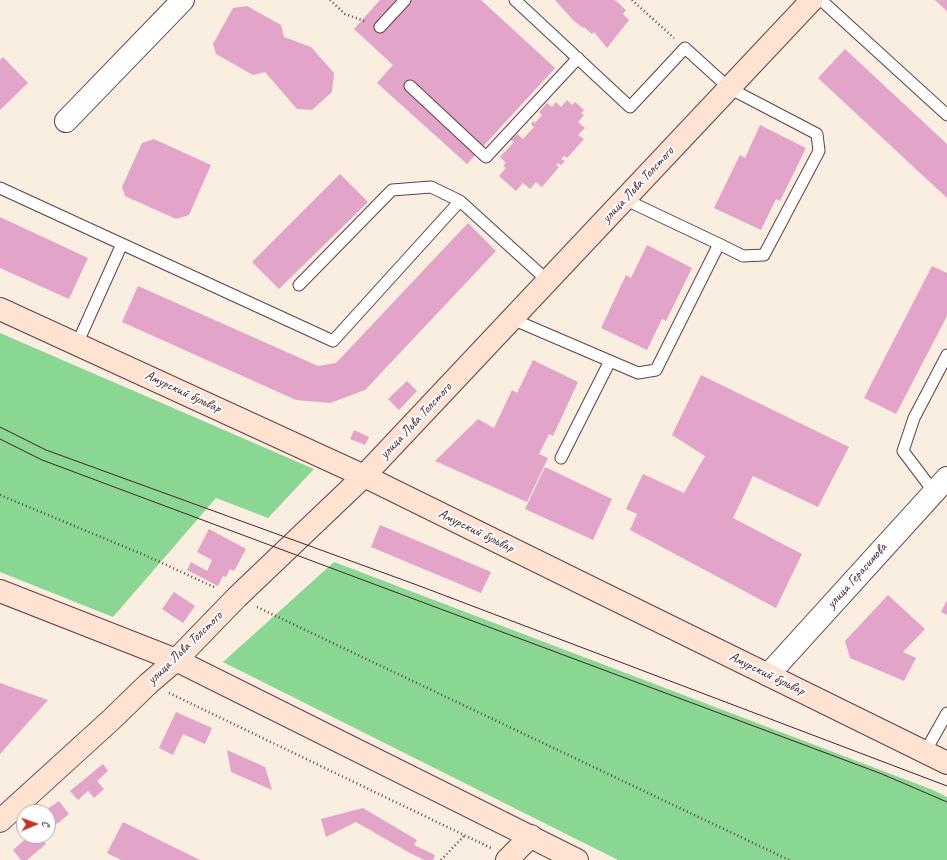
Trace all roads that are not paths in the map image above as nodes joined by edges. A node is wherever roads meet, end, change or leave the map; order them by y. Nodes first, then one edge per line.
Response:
1 (183, 0) edge
2 (405, 0) edge
3 (515, 0) edge
4 (812, 0) edge
5 (821, 0) edge
6 (380, 27) road end
7 (578, 58) junction
8 (410, 86) dead end
9 (729, 88) junction
10 (947, 115) edge
11 (66, 120) dead end
12 (0, 188) edge
13 (624, 199) junction
14 (460, 201) junction
15 (122, 244) junction
16 (719, 244) junction
17 (548, 281) junction
18 (299, 285) dead end
19 (0, 308) edge
20 (512, 319) junction
21 (77, 344) junction
22 (947, 355) edge
23 (610, 361) junction
24 (561, 458) dead end
25 (364, 476) junction
26 (940, 485) edge
27 (0, 591) edge
28 (176, 660) junction
29 (768, 675) junction
30 (947, 713) edge
31 (926, 752) junction
32 (947, 763) edge
33 (0, 821) edge
34 (531, 836) junction
35 (508, 859) edge
36 (578, 860) edge

1 - 11 street
2 - 6 lane
3 - 7 lane
4 - 9 street, улица Льва Толстого
5 - 10 lane
7 - 8 lane
7 - 9 lane
9 - 13 street, улица Льва Толстого
9 - 16 lane
12 - 15 lane
13 - 16 lane
13 - 17 street, улица Льва Толстого
14 - 15 lane
14 - 17 lane
14 - 18 lane
15 - 21 lane
16 - 23 lane
17 - 20 street, улица Льва Толстого
19 - 21 street, Амурский бульвар
20 - 23 lane
20 - 25 street, улица Льва Толстого
21 - 25 street, Амурский бульвар
22 - 26 lane
23 - 24 lane
25 - 28 street, улица Льва Толстого
25 - 29 street, Амурский бульвар
26 - 29 street, улица Герасимова
27 - 28 street
28 - 33 street, улица Льва Толстого
28 - 34 street
29 - 31 street, Амурский бульвар
30 - 31 lane
31 - 32 street, Амурский бульвар
34 - 35 street
34 - 36 street

